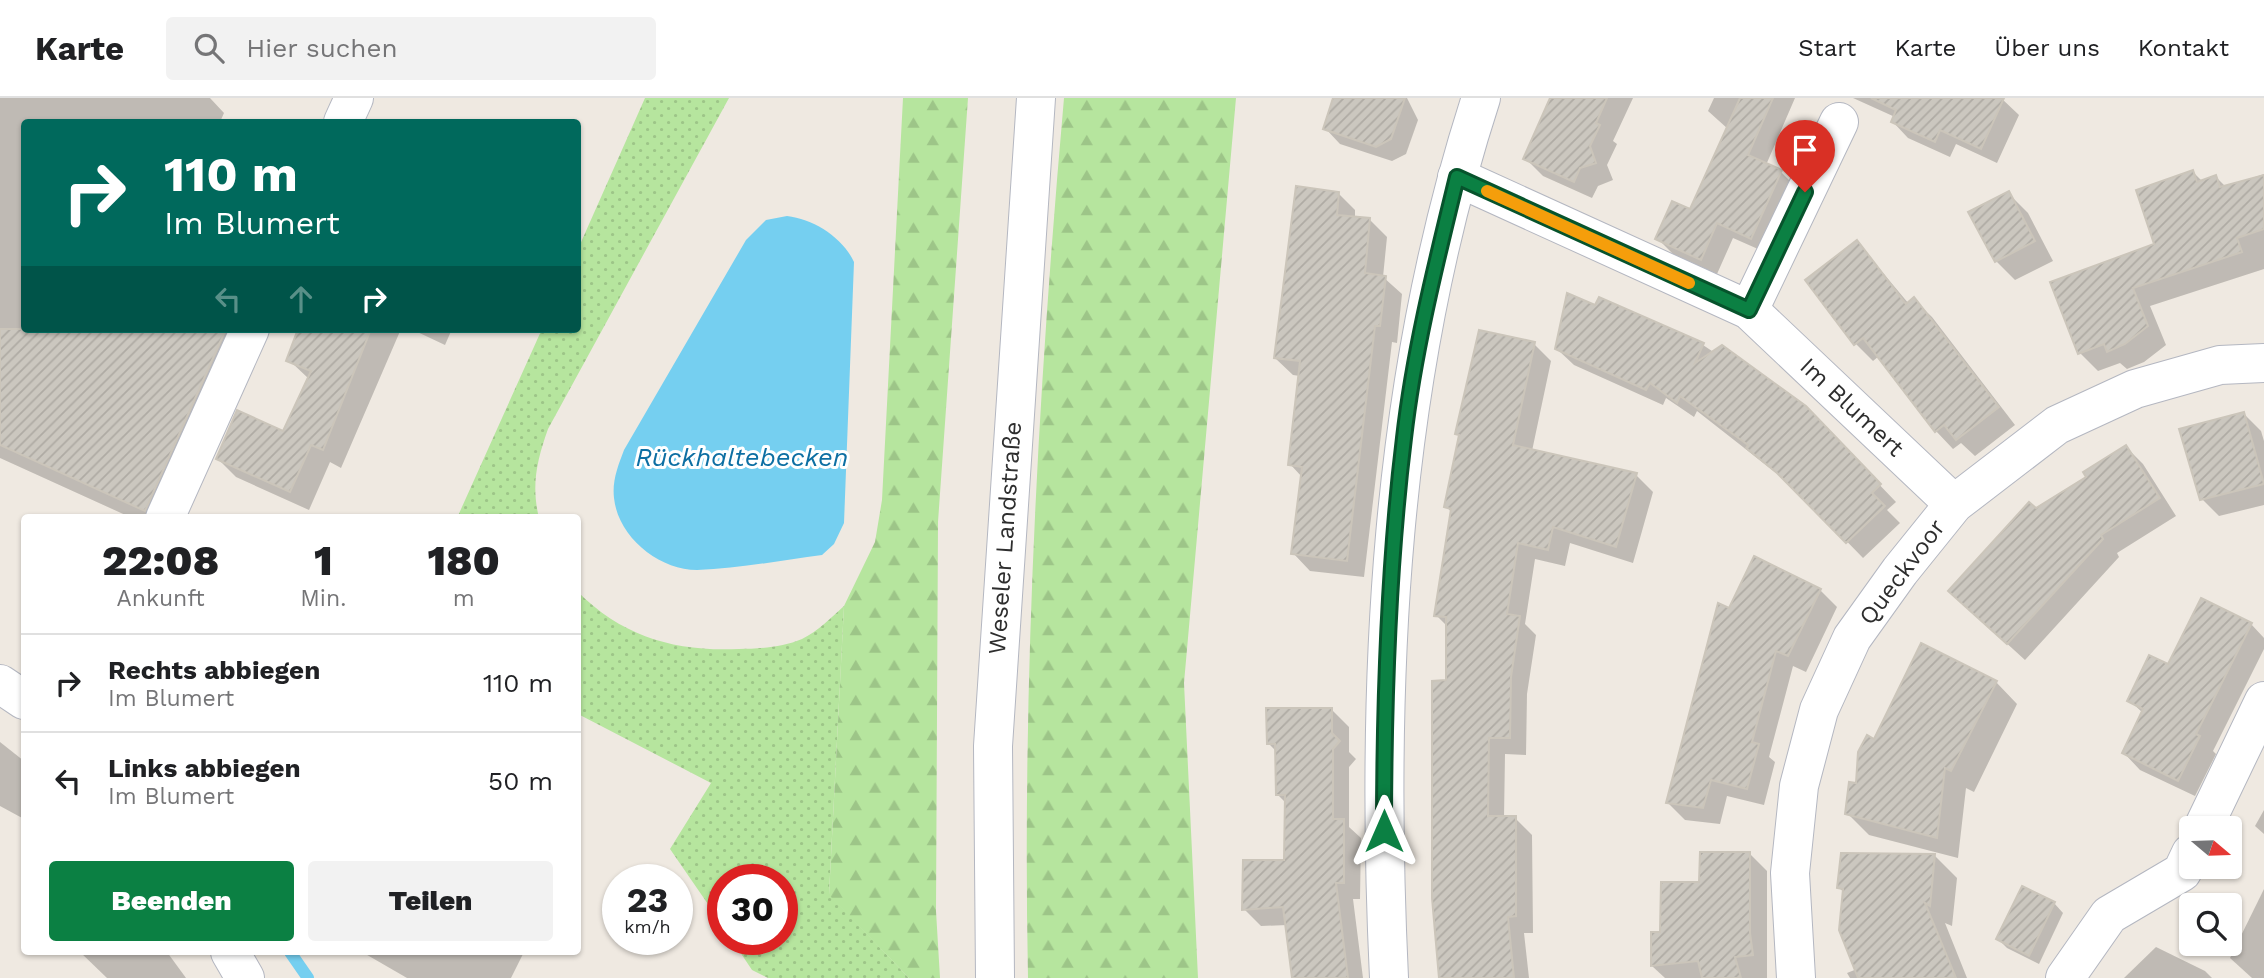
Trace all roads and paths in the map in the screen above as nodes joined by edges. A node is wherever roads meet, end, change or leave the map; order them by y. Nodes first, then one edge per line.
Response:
1 (354, 98) edge
2 (1035, 98) edge
3 (1481, 98) edge
4 (344, 119) edge
5 (1839, 122) dead end
6 (1457, 177) junction
7 (1749, 310) junction
8 (248, 333) edge
9 (2264, 363) edge
10 (1954, 504) junction
11 (167, 514) edge
12 (0, 684) edge
13 (21, 698) edge
14 (2264, 701) edge
15 (2209, 816) edge
16 (2179, 874) edge
17 (232, 955) edge
18 (245, 978) edge
19 (995, 978) edge
20 (1389, 978) edge
21 (1796, 978) edge
22 (2065, 978) edge

1 - 4 street
2 - 19 street, Weseler Landstraße
3 - 6 street
5 - 7 street
6 - 7 street, Im Blumert
6 - 20 street
7 - 10 street, Im Blumert
8 - 11 street
9 - 10 street, Queckvoor
10 - 21 street, Queckvoor
12 - 13 street
14 - 15 street
16 - 22 street
17 - 18 street

